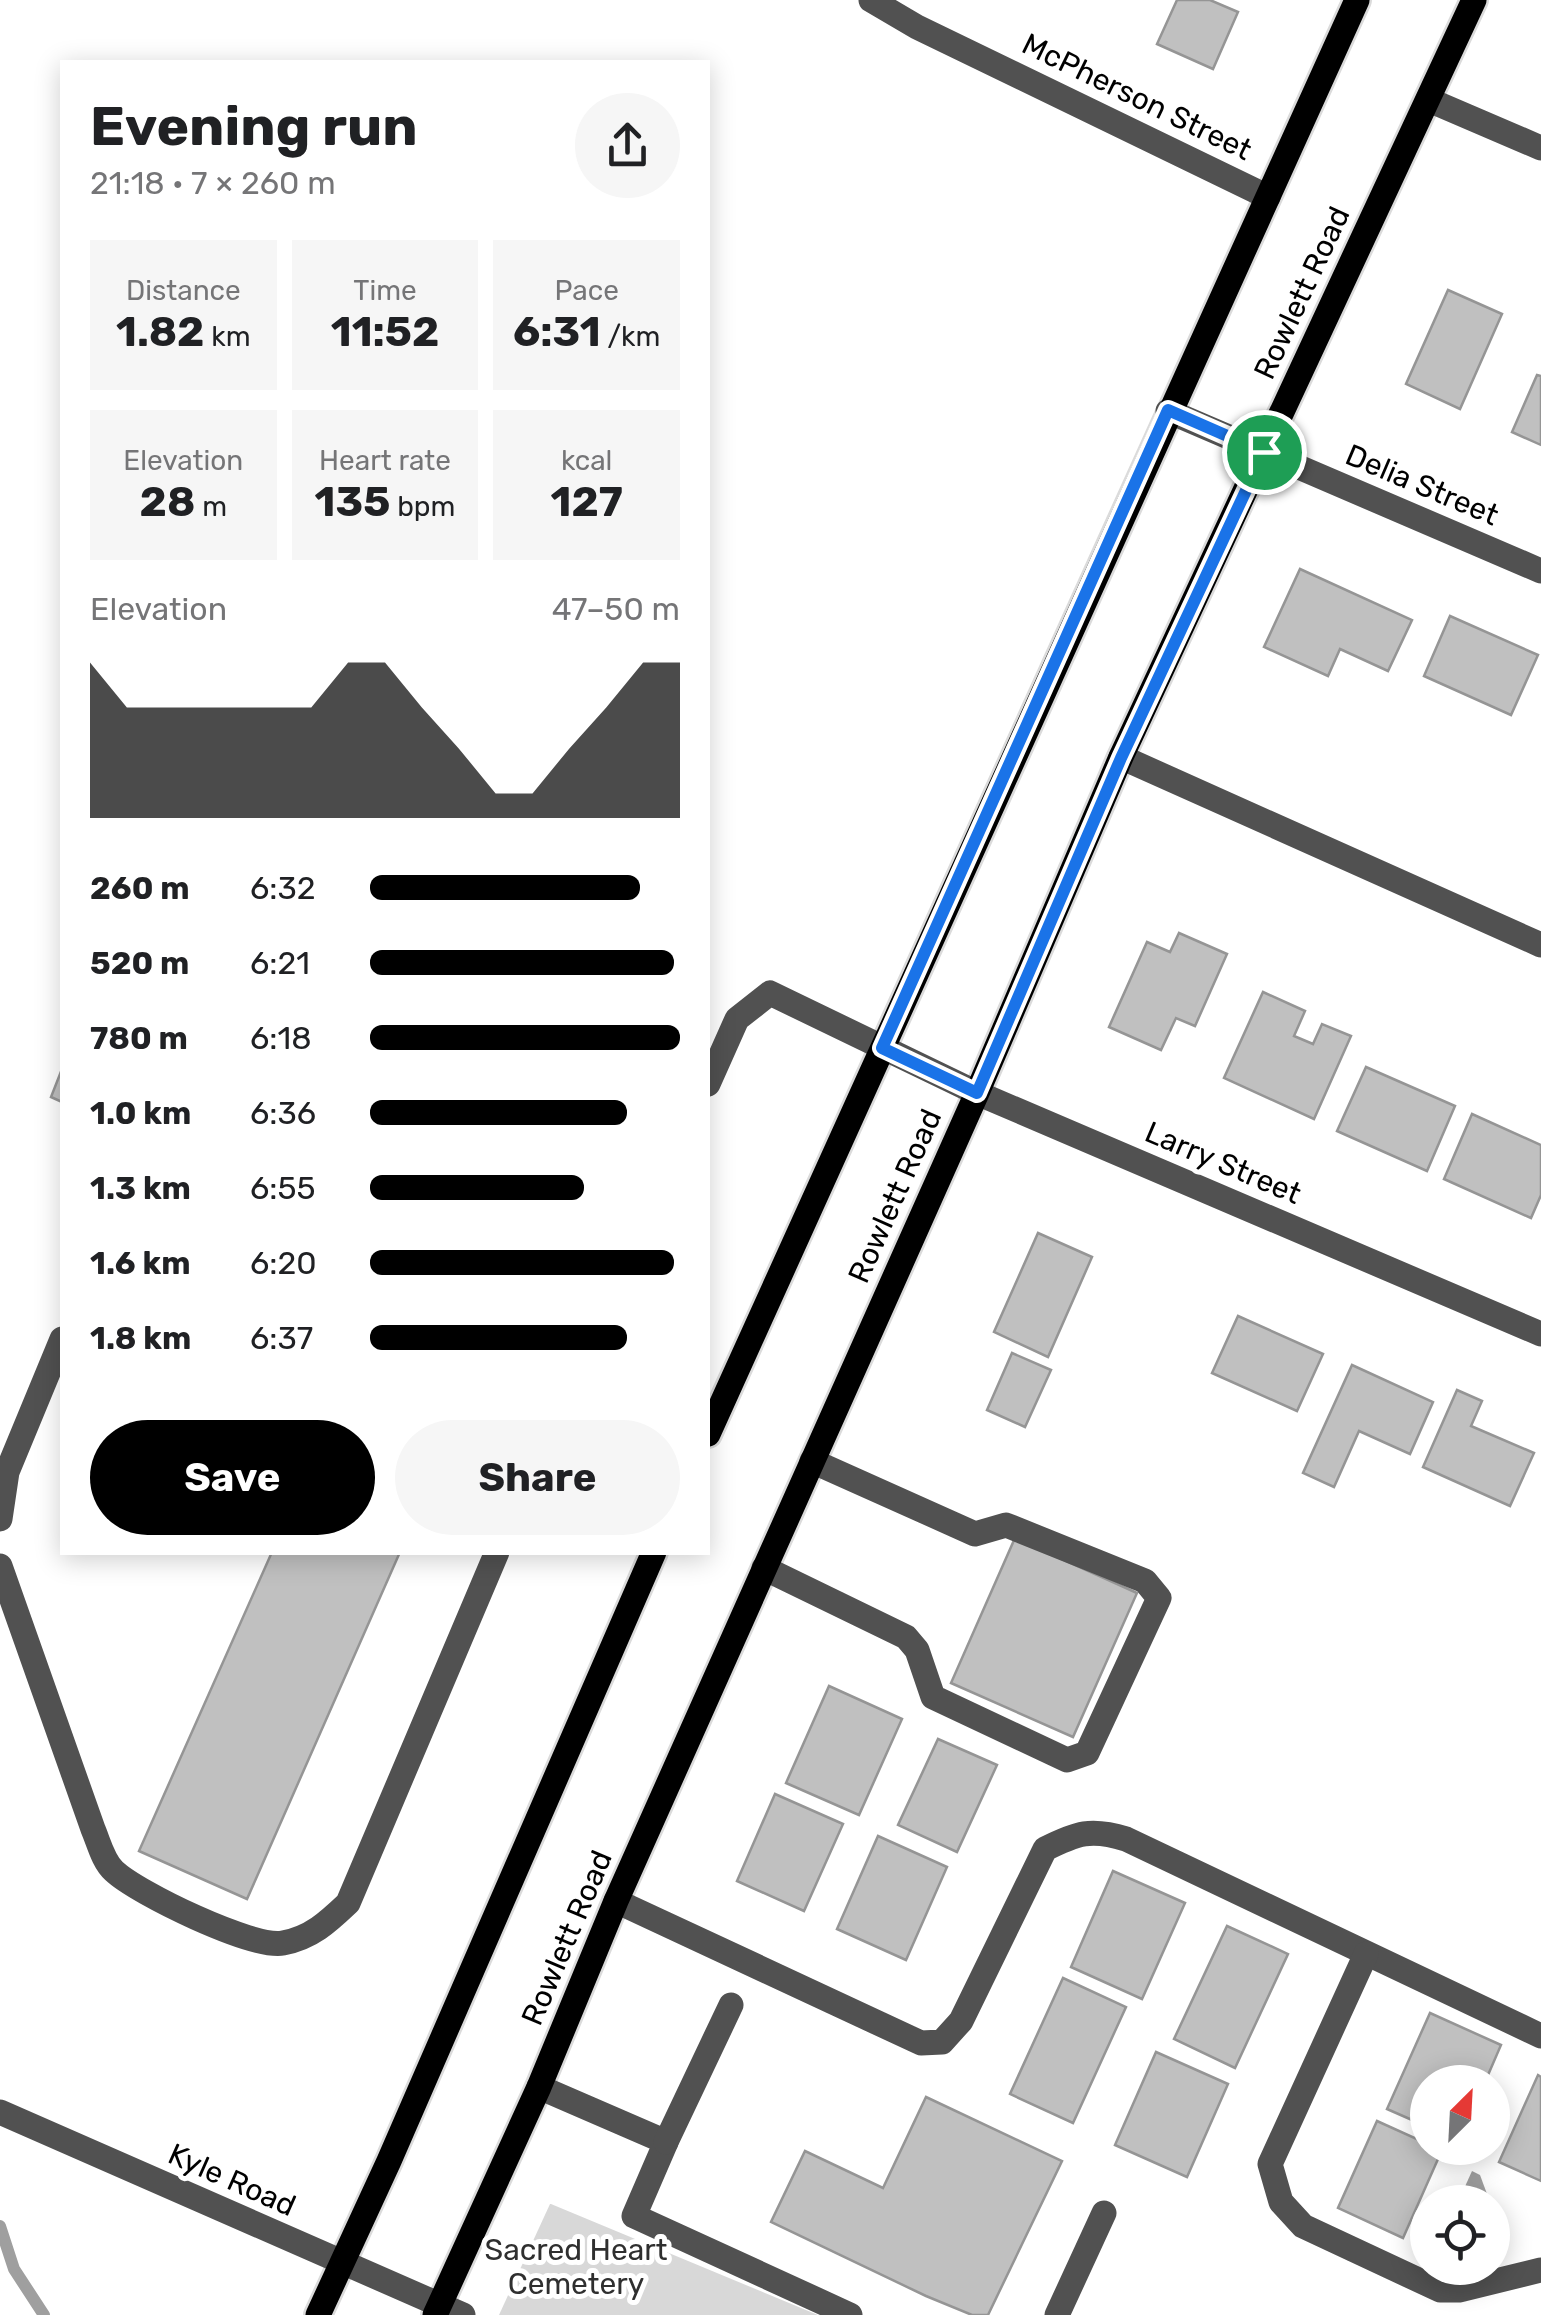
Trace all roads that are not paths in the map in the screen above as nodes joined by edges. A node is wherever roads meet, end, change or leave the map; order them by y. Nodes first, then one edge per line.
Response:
1 (871, 0) edge
2 (1357, 0) edge
3 (1474, 0) edge
4 (1429, 100) junction
5 (1541, 148) edge
6 (1268, 196) junction
7 (1168, 410) junction
8 (1264, 452) junction
9 (1541, 572) edge
10 (1121, 758) junction
11 (1541, 945) edge
12 (882, 1048) junction
13 (710, 1080) edge
14 (977, 1093) junction
15 (1541, 1334) edge
16 (60, 1344) edge
17 (710, 1430) edge
18 (812, 1461) junction
19 (0, 1520) edge
20 (496, 1555) edge
21 (653, 1555) edge
22 (0, 1566) edge
23 (764, 1568) junction
24 (616, 1901) junction
25 (1366, 1954) junction
26 (731, 2005) dead end
27 (1541, 2036) edge
28 (539, 2087) junction
29 (0, 2112) edge
30 (666, 2142) junction
31 (1104, 2213) dead end
32 (342, 2262) junction
33 (1541, 2270) edge
34 (446, 2312) edge
35 (318, 2315) edge
36 (850, 2315) edge
37 (1057, 2315) edge

1 - 6 street, McPherson Street
2 - 6 main road
3 - 4 main road, Rowlett Road
4 - 5 street
4 - 8 main road, Rowlett Road
6 - 7 main road
7 - 8 street, Delia Street
7 - 12 main road
8 - 9 street, Delia Street
8 - 10 main road, Rowlett Road
10 - 11 street
10 - 14 main road, Rowlett Road
12 - 13 street, Larry Street
12 - 14 street, Larry Street
12 - 17 main road
14 - 15 street, Larry Street
14 - 18 main road, Rowlett Road
16 - 19 street
18 - 23 main road, Rowlett Road
18 - 23 street
20 - 22 street
21 - 32 main road
23 - 24 main road, Rowlett Road
24 - 25 street
24 - 28 main road, Rowlett Road
25 - 27 street
25 - 33 street
26 - 30 street
28 - 30 street
28 - 34 main road, Rowlett Road
29 - 32 street, Kyle Road
30 - 36 street
31 - 37 street
32 - 34 street, Kyle Road
32 - 35 main road

